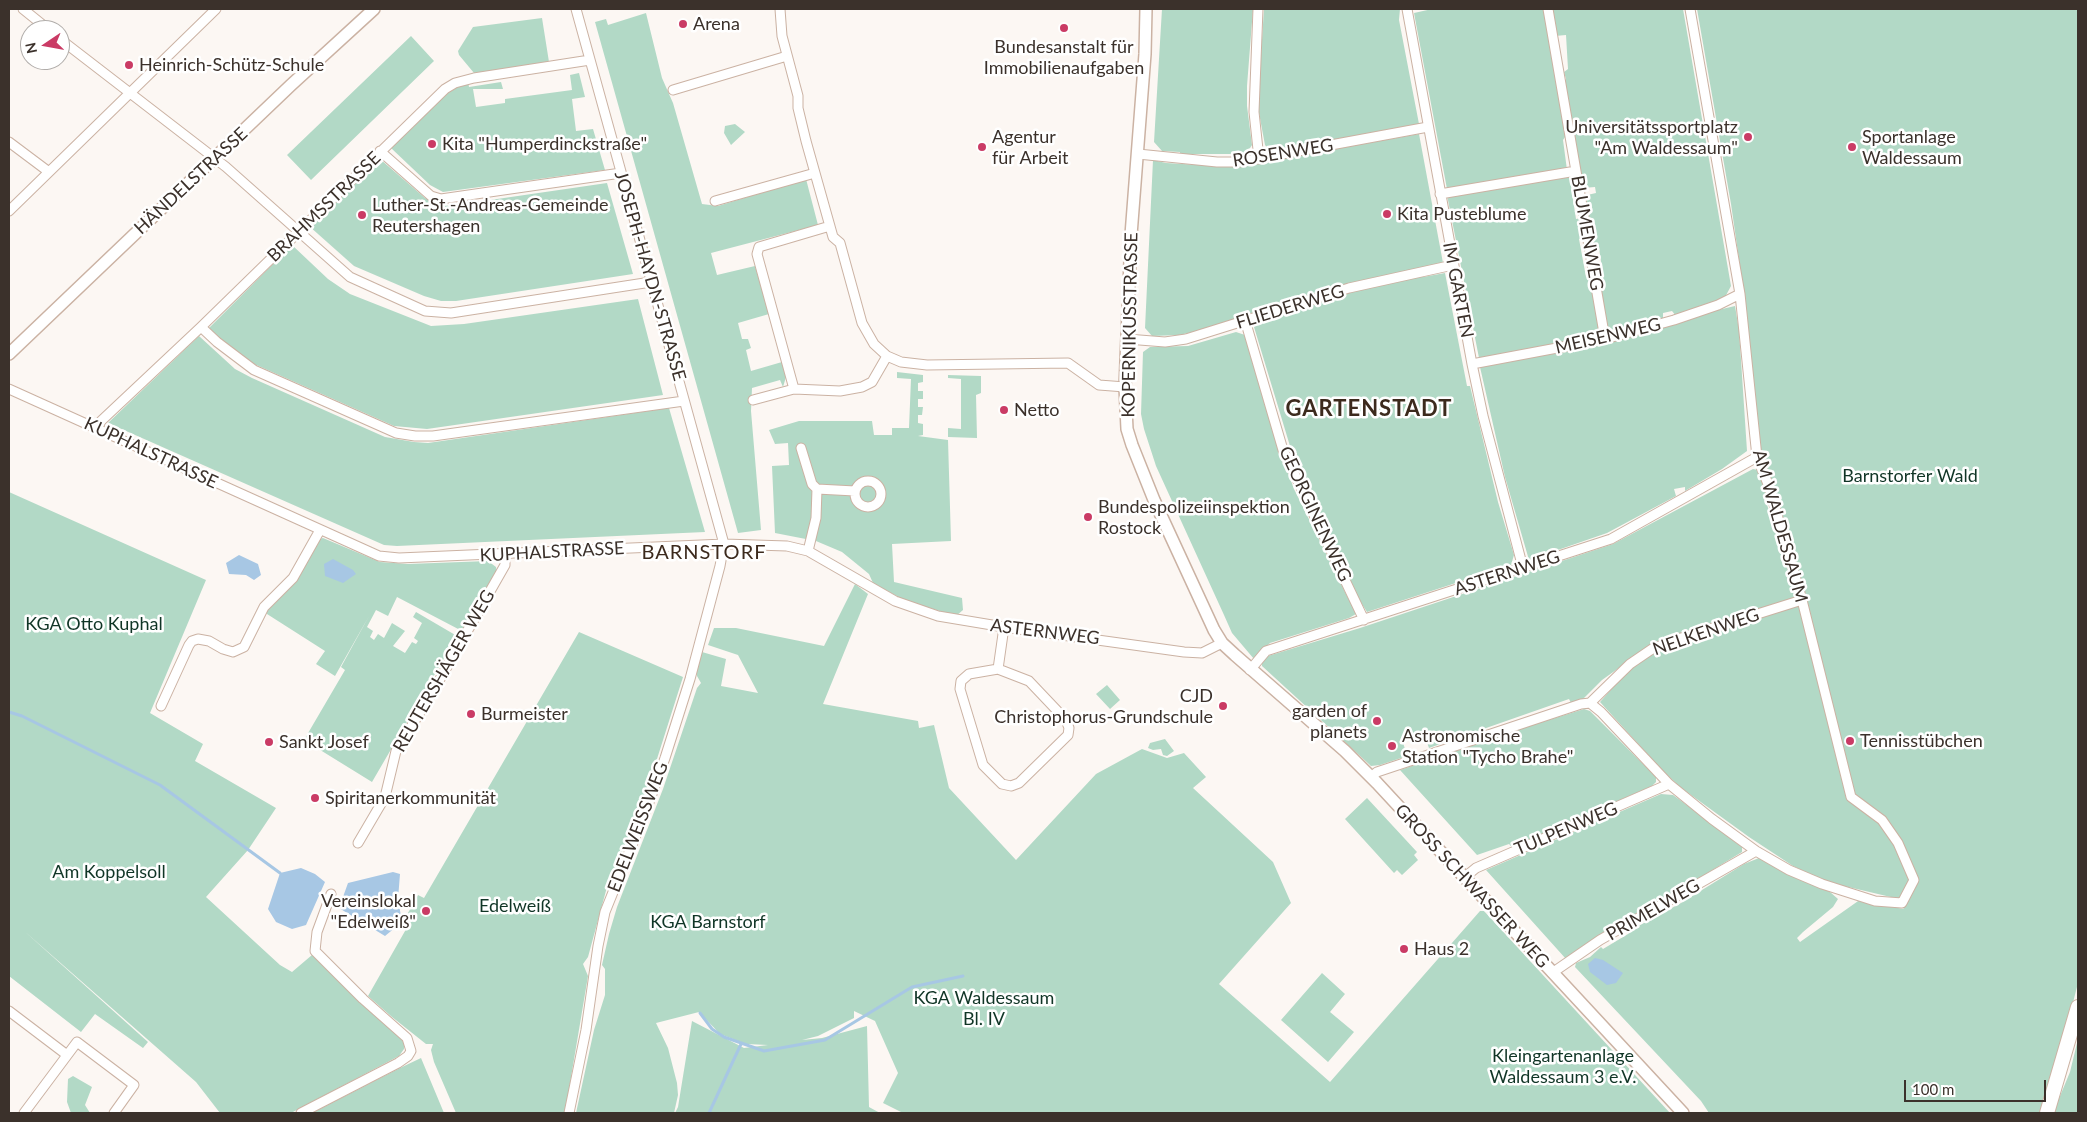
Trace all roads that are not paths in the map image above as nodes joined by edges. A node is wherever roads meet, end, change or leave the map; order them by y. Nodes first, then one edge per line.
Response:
1 (24, 9) edge
2 (216, 9) edge
3 (374, 9) edge
4 (576, 9) edge
5 (780, 9) edge
6 (1146, 9) edge
7 (1258, 9) edge
8 (1407, 9) edge
9 (1548, 9) edge
10 (1690, 9) edge
11 (37, 20) edge
12 (70, 47) edge
13 (787, 56) junction
14 (590, 60) junction
15 (673, 90) dead end
16 (129, 93) junction
17 (1428, 127) junction
18 (9, 142) edge
19 (380, 151) junction
20 (1138, 154) junction
21 (215, 158) junction
22 (1259, 159) junction
23 (1576, 171) junction
24 (49, 172) junction
25 (621, 173) junction
26 (816, 173) junction
27 (1440, 194) junction
28 (715, 201) dead end
29 (9, 211) edge
30 (830, 226) junction
31 (298, 231) junction
32 (1453, 266) junction
33 (651, 282) junction
34 (1740, 294) junction
35 (1245, 320) junction
36 (201, 327) junction
37 (1128, 339) junction
38 (1606, 339) junction
39 (9, 354) edge
40 (887, 356) junction
41 (1472, 364) junction
42 (1125, 387) junction
43 (9, 389) edge
44 (794, 389) junction
45 (684, 400) junction
46 (753, 400) dead end
47 (96, 429) junction
48 (801, 448) dead end
49 (1757, 457) junction
50 (817, 489) junction
51 (855, 491) dead end
52 (320, 530) junction
53 (724, 544) junction
54 (808, 551) junction
55 (505, 554) junction
56 (1523, 568) junction
57 (870, 588) joint
58 (1802, 600) junction
59 (1364, 620) junction
60 (1004, 627) junction
61 (1222, 643) junction
62 (998, 669) junction
63 (1250, 670) junction
64 (1590, 703) junction
65 (161, 706) dead end
66 (1371, 777) junction
67 (1669, 784) junction
68 (358, 843) dead end
69 (1756, 851) junction
70 (1464, 877) junction
71 (331, 894) dead end
72 (1552, 972) junction
73 (2078, 1007) edge
74 (9, 1011) edge
75 (67, 1055) junction
76 (24, 1113) edge
77 (114, 1113) edge
78 (301, 1113) edge
79 (569, 1113) edge
80 (1684, 1113) edge
81 (2047, 1113) edge

1 - 11 street
2 - 16 street
3 - 21 street, HÄNDELSTRASSE
4 - 14 street, JOSEPH-HAYDN-STRASSE
5 - 13 street
6 - 20 street, KOPERNIKUSSTRASSE
7 - 22 street
8 - 17 street, IM GARTEN
9 - 23 street, BLUMENWEG
10 - 34 street, AM WALDESSAUM
12 - 16 street
13 - 15 street
13 - 26 street
14 - 19 street, BRAHMSSTRASSE
14 - 25 street, JOSEPH-HAYDN-STRASSE
16 - 21 street
16 - 24 street
17 - 22 street, ROSENWEG
17 - 27 street, IM GARTEN
18 - 24 street
19 - 25 street
19 - 31 street, BRAHMSSTRASSE
20 - 22 street, ROSENWEG
20 - 37 street, KOPERNIKUSSTRASSE
21 - 31 street
21 - 39 street, HÄNDELSTRASSE
23 - 27 street
23 - 38 street, BLUMENWEG
24 - 29 street
25 - 33 street, JOSEPH-HAYDN-STRASSE
26 - 28 street
26 - 30 street
27 - 32 street, IM GARTEN
30 - 40 street
30 - 44 street
31 - 33 street
31 - 36 street, BRAHMSSTRASSE
32 - 35 street, FLIEDERWEG
32 - 41 street, IM GARTEN
33 - 45 street, JOSEPH-HAYDN-STRASSE
34 - 38 street, MEISENWEG
34 - 49 street, AM WALDESSAUM
35 - 37 street, FLIEDERWEG
35 - 59 street, GEORGINENWEG
36 - 45 street
36 - 47 street, BRAHMSSTRASSE
37 - 42 street, KOPERNIKUSSTRASSE
38 - 41 street, MEISENWEG
40 - 42 street
40 - 44 street
41 - 56 street, IM GARTEN
42 - 61 street, KOPERNIKUSSTRASSE
43 - 47 street, KUPHALSTRASSE
44 - 46 street
45 - 53 street, JOSEPH-HAYDN-STRASSE
47 - 52 street, KUPHALSTRASSE
48 - 50 street
49 - 56 street, ASTERNWEG
49 - 58 street, AM WALDESSAUM
50 - 51 street
50 - 54 street
52 - 55 street, KUPHALSTRASSE
52 - 65 street
53 - 54 street, KUPHALSTRASSE
53 - 55 street, KUPHALSTRASSE
53 - 79 street, EDELWEISSWEG
54 - 57 street, KUPHALSTRASSE
55 - 68 street, REUTERSHÄGER WEG
56 - 59 street, ASTERNWEG
57 - 60 street, ASTERNWEG
58 - 64 street, NELKENWEG
58 - 69 street, AM WALDESSAUM
59 - 63 street, ASTERNWEG
60 - 61 street, ASTERNWEG
60 - 62 street
61 - 63 street, KOPERNIKUSSTRASSE
62 - 62 street
63 - 66 street, GROSS SCHWASSER WEG
64 - 66 street
64 - 67 street
66 - 70 street, GROSS SCHWASSER WEG
67 - 69 street
67 - 70 street, TULPENWEG
69 - 72 street, PRIMELWEG
70 - 72 street, GROSS SCHWASSER WEG
71 - 78 street
72 - 80 street, GROSS SCHWASSER WEG
73 - 81 main road
74 - 75 street
75 - 76 street
75 - 77 street

